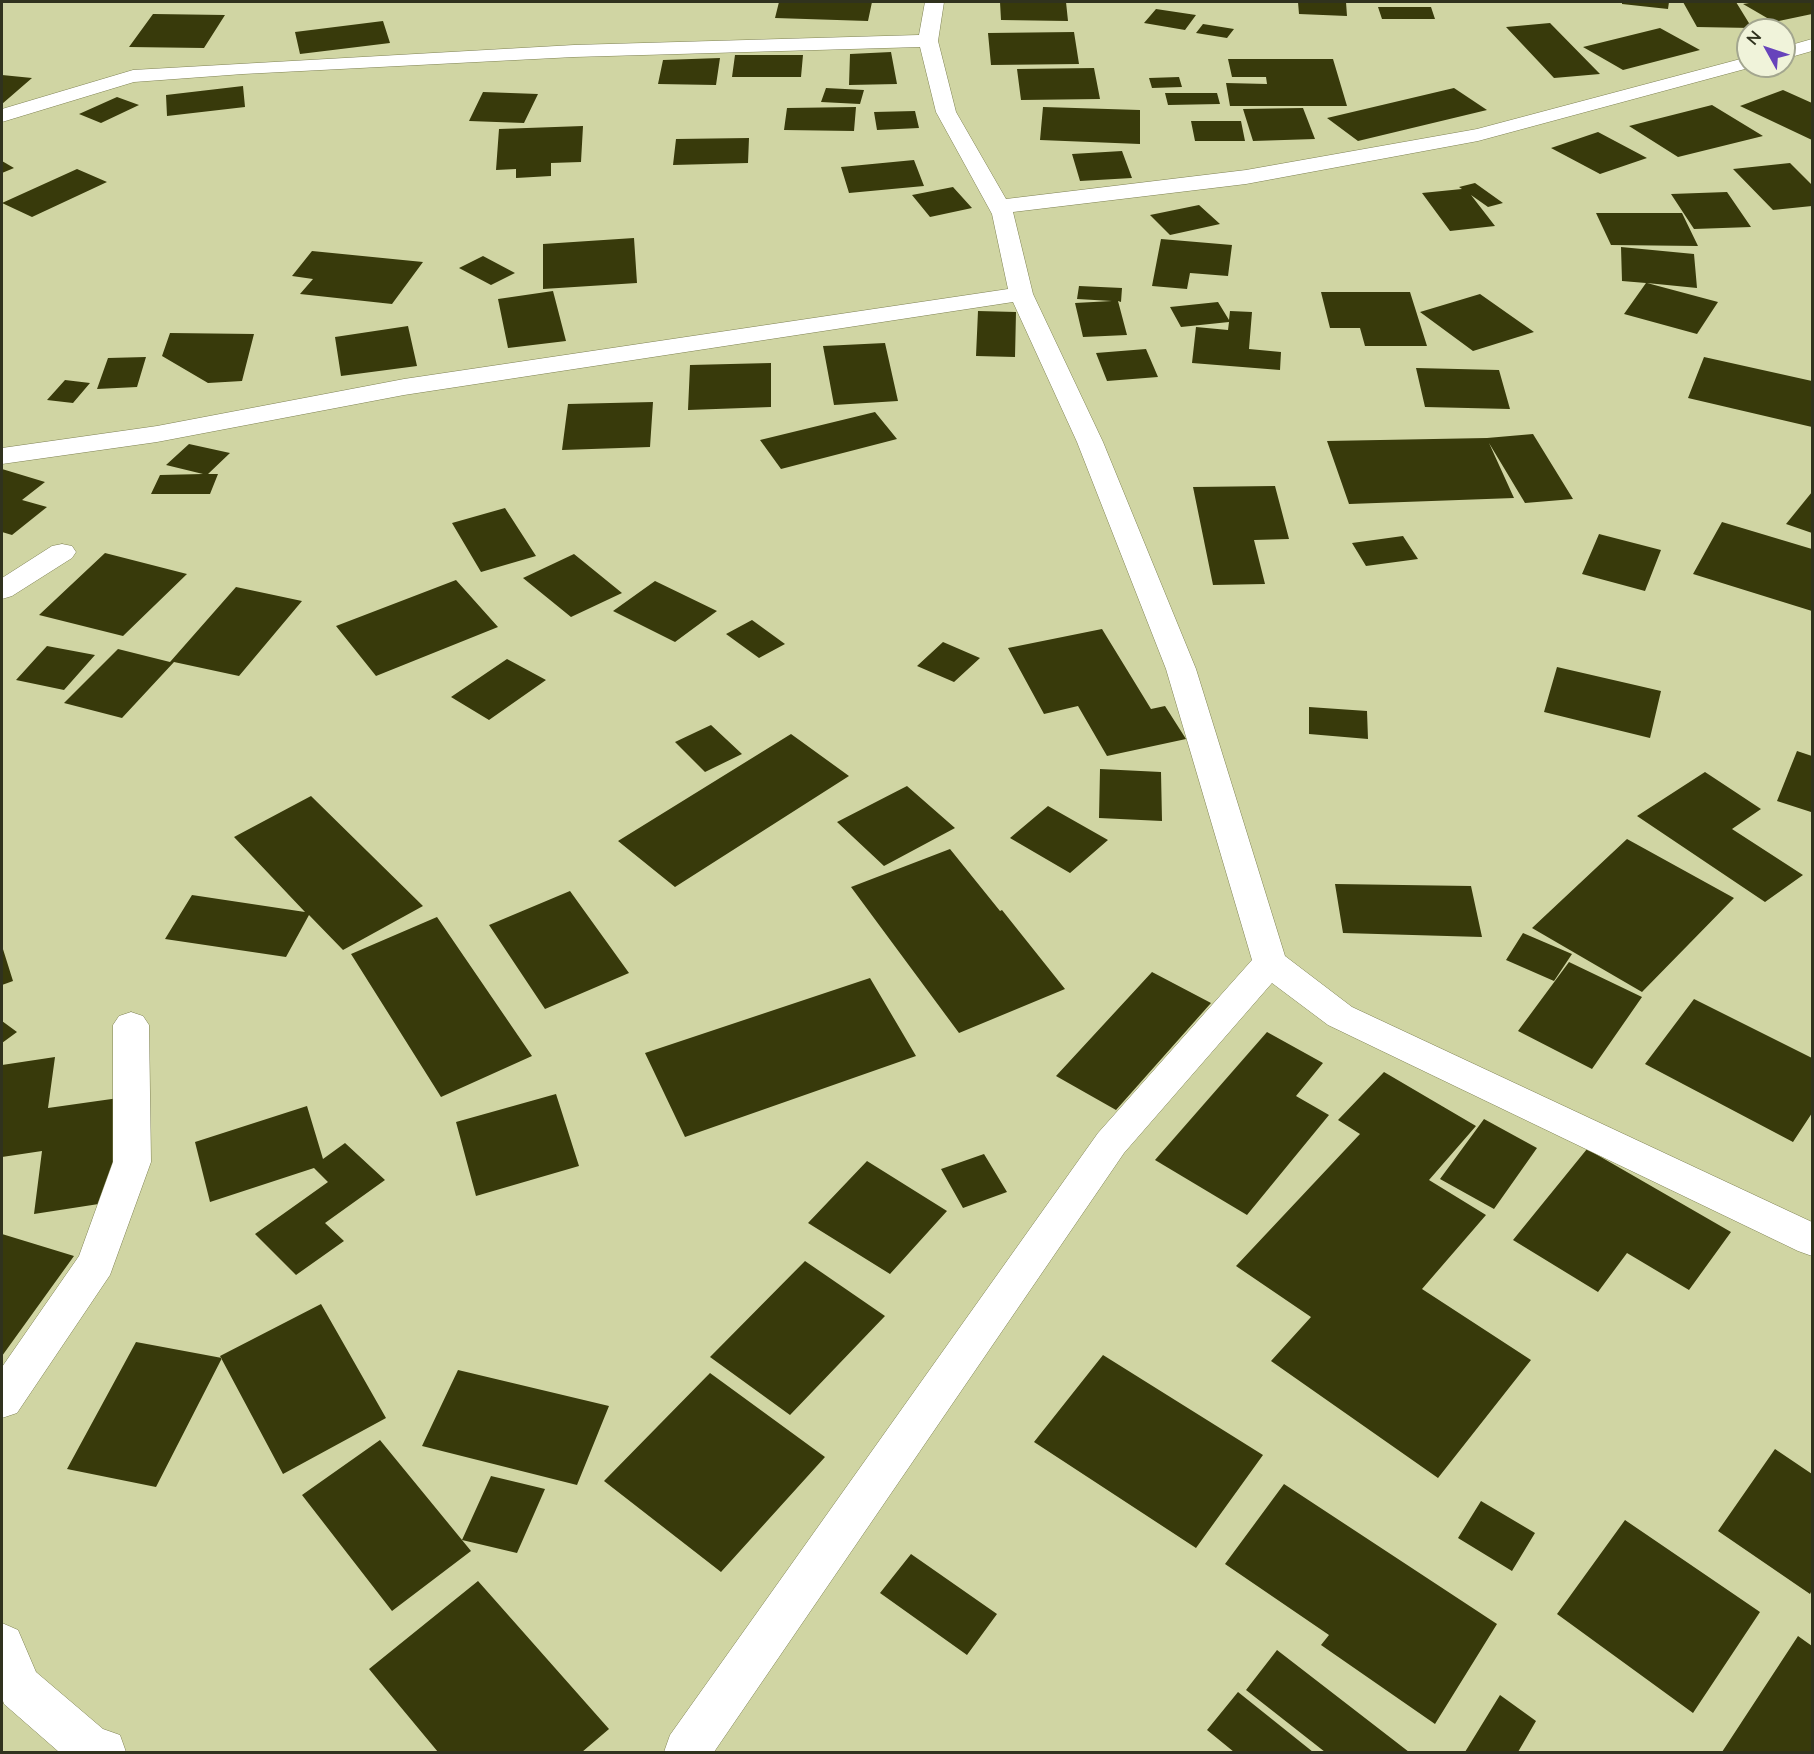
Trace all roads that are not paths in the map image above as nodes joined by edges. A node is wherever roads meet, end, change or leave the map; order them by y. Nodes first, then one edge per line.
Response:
1 (934, 2) edge
2 (928, 41) junction
3 (1812, 45) edge
4 (1796, 50) edge
5 (1736, 66) edge
6 (2, 116) edge
7 (999, 207) junction
8 (1021, 294) junction
9 (2, 432) edge
10 (61, 447) junction
11 (2, 456) edge
12 (62, 552) dead end
13 (2, 590) edge
14 (1270, 963) junction
15 (131, 1025) dead end
16 (1812, 1240) edge
17 (2, 1400) edge
18 (2, 1645) edge
19 (103, 1752) edge
20 (687, 1752) edge

1 - 2 street
2 - 6 street
2 - 7 street
3 - 4 street
5 - 7 street
7 - 8 street
8 - 10 street
8 - 14 street
9 - 10 street
10 - 11 street
12 - 13 street
14 - 16 street
14 - 20 street
15 - 17 street
18 - 19 street

